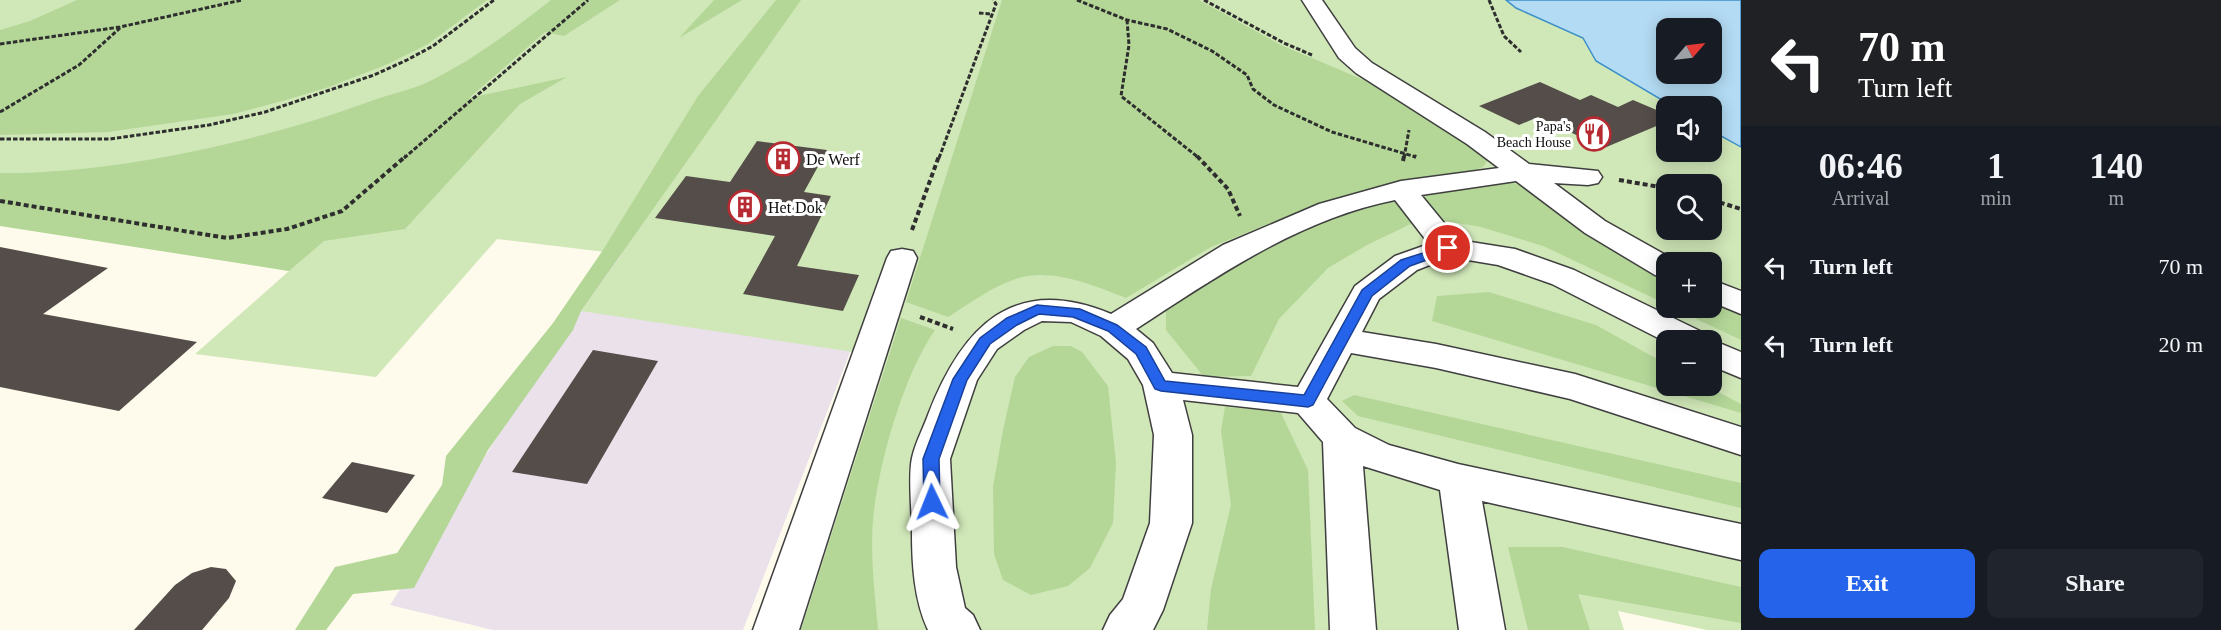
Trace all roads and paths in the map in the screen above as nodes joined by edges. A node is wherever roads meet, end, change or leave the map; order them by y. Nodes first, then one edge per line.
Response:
1 (242, 0) edge
2 (494, 0) edge
3 (588, 0) edge
4 (993, 0) edge
5 (1077, 0) edge
6 (1204, 0) edge
7 (1312, 0) edge
8 (1489, 0) edge
9 (979, 13) dead end
10 (992, 15) junction
11 (1127, 20) junction
12 (120, 27) junction
13 (0, 44) edge
14 (1521, 52) dead end
15 (1312, 56) dead end
16 (1417, 100) junction
17 (0, 112) edge
18 (0, 139) edge
19 (1404, 153) junction
20 (1521, 172) junction
21 (1588, 177) joint
22 (1482, 179) junction
23 (1656, 187) edge
24 (1401, 189) junction
25 (0, 201) edge
26 (1722, 203) edge
27 (1741, 209) edge
28 (1261, 240) junction
29 (906, 247) joint
30 (1448, 248) junction
31 (1656, 262) edge
32 (1722, 294) edge
33 (1741, 303) edge
34 (885, 309) junction
35 (1113, 328) junction
36 (1670, 330) edge
37 (1342, 340) junction
38 (985, 341) junction
39 (1722, 357) edge
40 (1741, 366) edge
41 (1161, 386) junction
42 (1308, 401) junction
43 (1342, 438) junction
44 (1741, 441) edge
45 (1458, 480) junction
46 (1741, 542) edge
47 (943, 626) edge
48 (776, 630) edge
49 (1126, 630) edge
50 (1353, 630) edge
51 (1482, 630) edge

1 - 12 path
2 - 18 path
3 - 25 path
4 - 10 path
5 - 11 path
6 - 15 path
7 - 16 street
8 - 14 path
9 - 10 path
10 - 29 path
11 - 19 path
11 - 28 path
12 - 13 path
12 - 17 path
16 - 19 path
16 - 20 street
19 - 22 path
19 - 24 path
20 - 21 street
20 - 22 street
20 - 31 street
21 - 23 path
22 - 24 street
24 - 28 street
24 - 30 street
26 - 27 path
28 - 35 street
29 - 34 street
30 - 36 street
30 - 37 street
32 - 33 street
34 - 38 path
34 - 48 street
35 - 38 street
35 - 41 street
37 - 42 street
37 - 44 street
38 - 47 street
39 - 40 street
41 - 42 street
41 - 49 street
42 - 43 street
43 - 45 street
43 - 50 street
45 - 46 street
45 - 51 street

